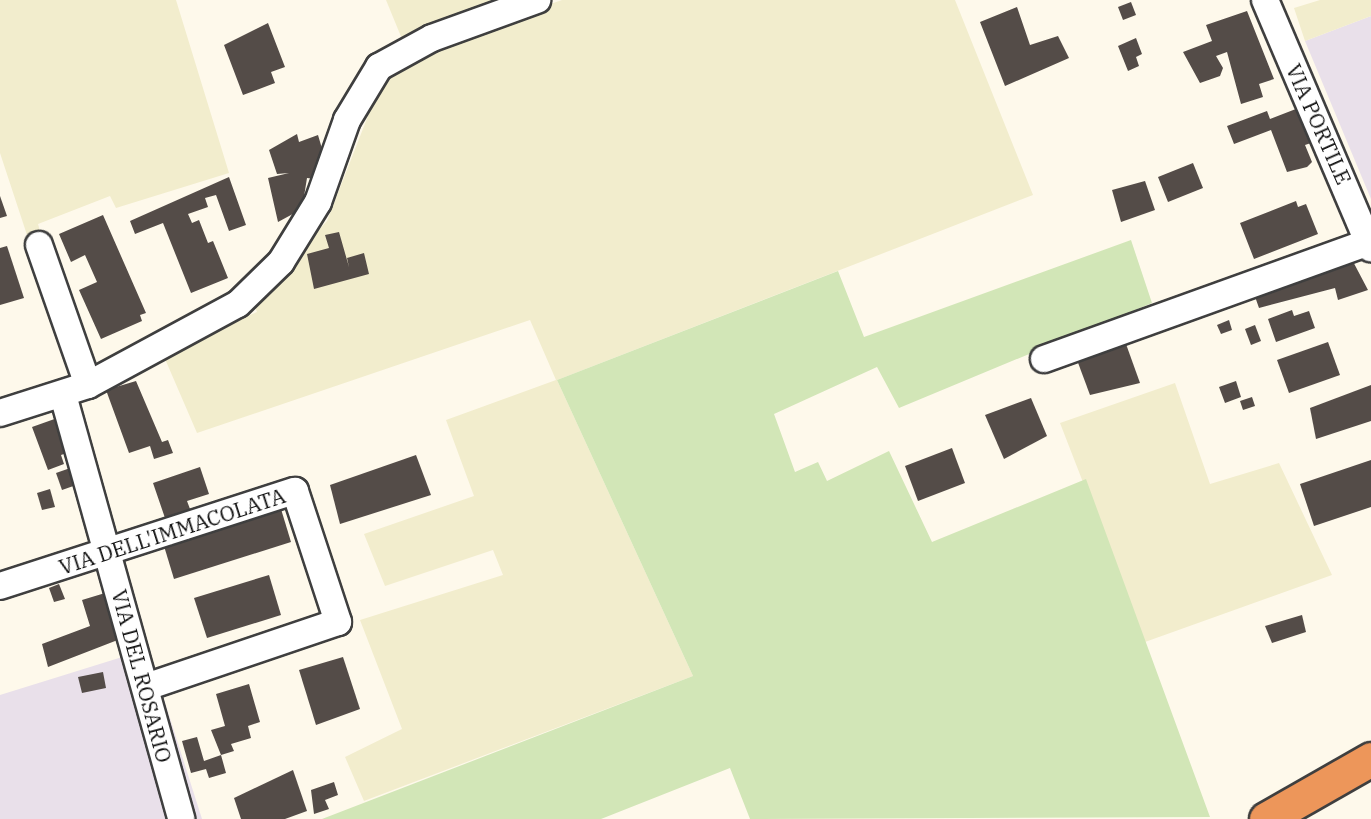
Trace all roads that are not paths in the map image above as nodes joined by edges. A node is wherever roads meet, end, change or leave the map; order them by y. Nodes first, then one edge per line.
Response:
1 (537, 0) edge
2 (1265, 0) edge
3 (39, 245) dead end
4 (1370, 245) edge
5 (1044, 359) dead end
6 (88, 385) junction
7 (63, 395) junction
8 (0, 413) edge
9 (108, 552) junction
10 (0, 586) edge
11 (146, 687) junction
12 (1371, 759) edge
13 (1371, 785) edge
14 (181, 819) edge
15 (1266, 819) edge
16 (1289, 819) edge

1 - 6 street
2 - 4 street, VIA PORTILE
3 - 6 street
4 - 5 street
6 - 7 street
7 - 8 street
7 - 9 street, VIA DEL ROSARIO
9 - 10 street, VIA DELL'IMMACOLATA
9 - 11 street, VIA DEL ROSARIO
9 - 11 street, VIA DELL'IMMACOLATA
11 - 14 street, VIA DEL ROSARIO
12 - 15 highway
13 - 16 highway

